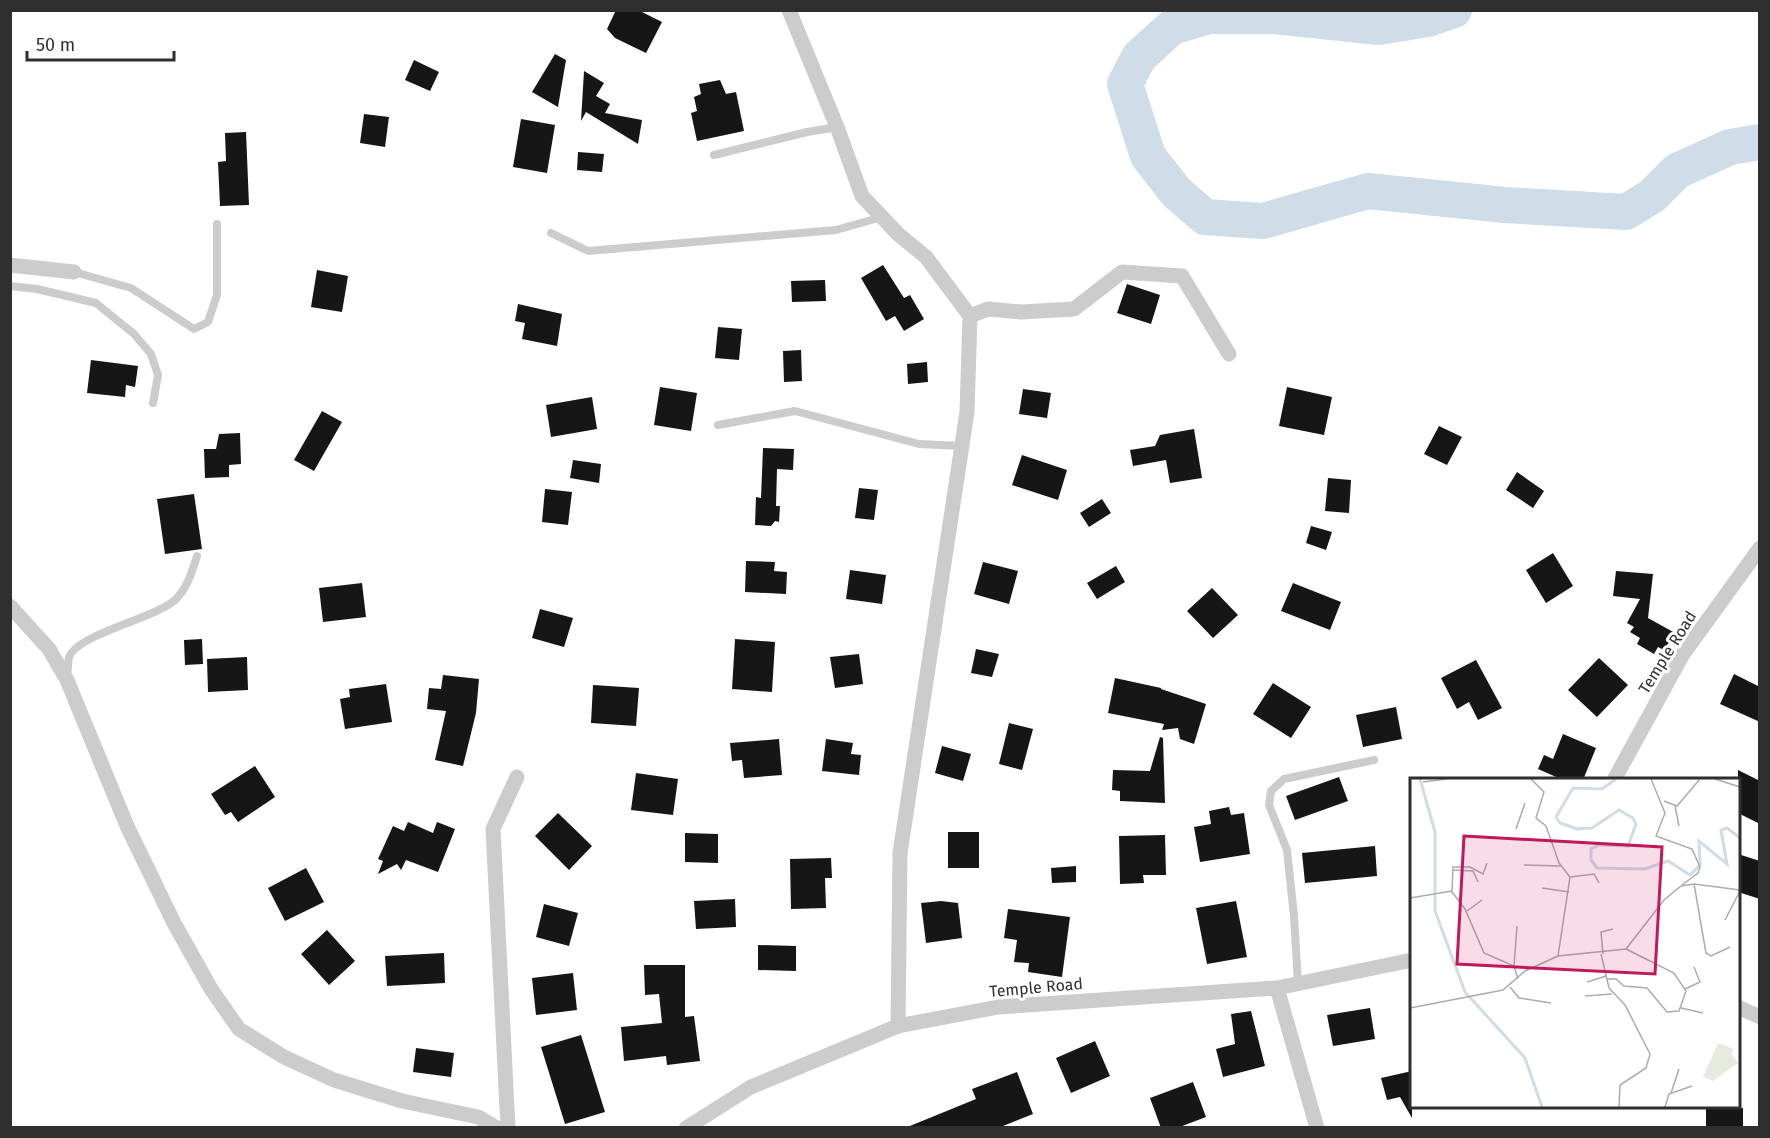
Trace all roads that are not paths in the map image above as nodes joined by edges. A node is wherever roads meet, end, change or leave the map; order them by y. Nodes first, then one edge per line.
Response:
1 (789, 10) edge
2 (837, 127) junction
3 (714, 155) dead end
4 (882, 217) junction
5 (217, 225) dead end
6 (551, 233) dead end
7 (10, 265) edge
8 (74, 272) joint
9 (10, 286) edge
10 (970, 316) junction
11 (1229, 354) dead end
12 (153, 403) dead end
13 (718, 425) dead end
14 (962, 446) junction
15 (1760, 548) edge
16 (197, 556) dead end
17 (10, 606) edge
18 (67, 680) junction
19 (1374, 760) dead end
20 (517, 777) dead end
21 (1615, 778) edge
22 (1410, 960) edge
23 (1298, 984) junction
24 (1277, 988) junction
25 (1740, 1008) edge
26 (1760, 1017) edge
27 (898, 1026) junction
28 (497, 1128) edge
29 (508, 1128) edge
30 (686, 1128) edge
31 (1317, 1128) edge

1 - 2 street
2 - 3 lane
2 - 4 street
4 - 6 lane
4 - 10 street
5 - 8 lane
7 - 8 street
9 - 12 lane
10 - 11 street
10 - 14 street
13 - 14 lane
14 - 27 street
15 - 21 street, Temple Road
16 - 18 lane
17 - 18 street
18 - 28 street
19 - 23 lane
20 - 29 street
22 - 23 street, Temple Road
23 - 24 street, Temple Road
24 - 27 street, Temple Road
24 - 31 street
25 - 26 street
27 - 30 street, Temple Road

